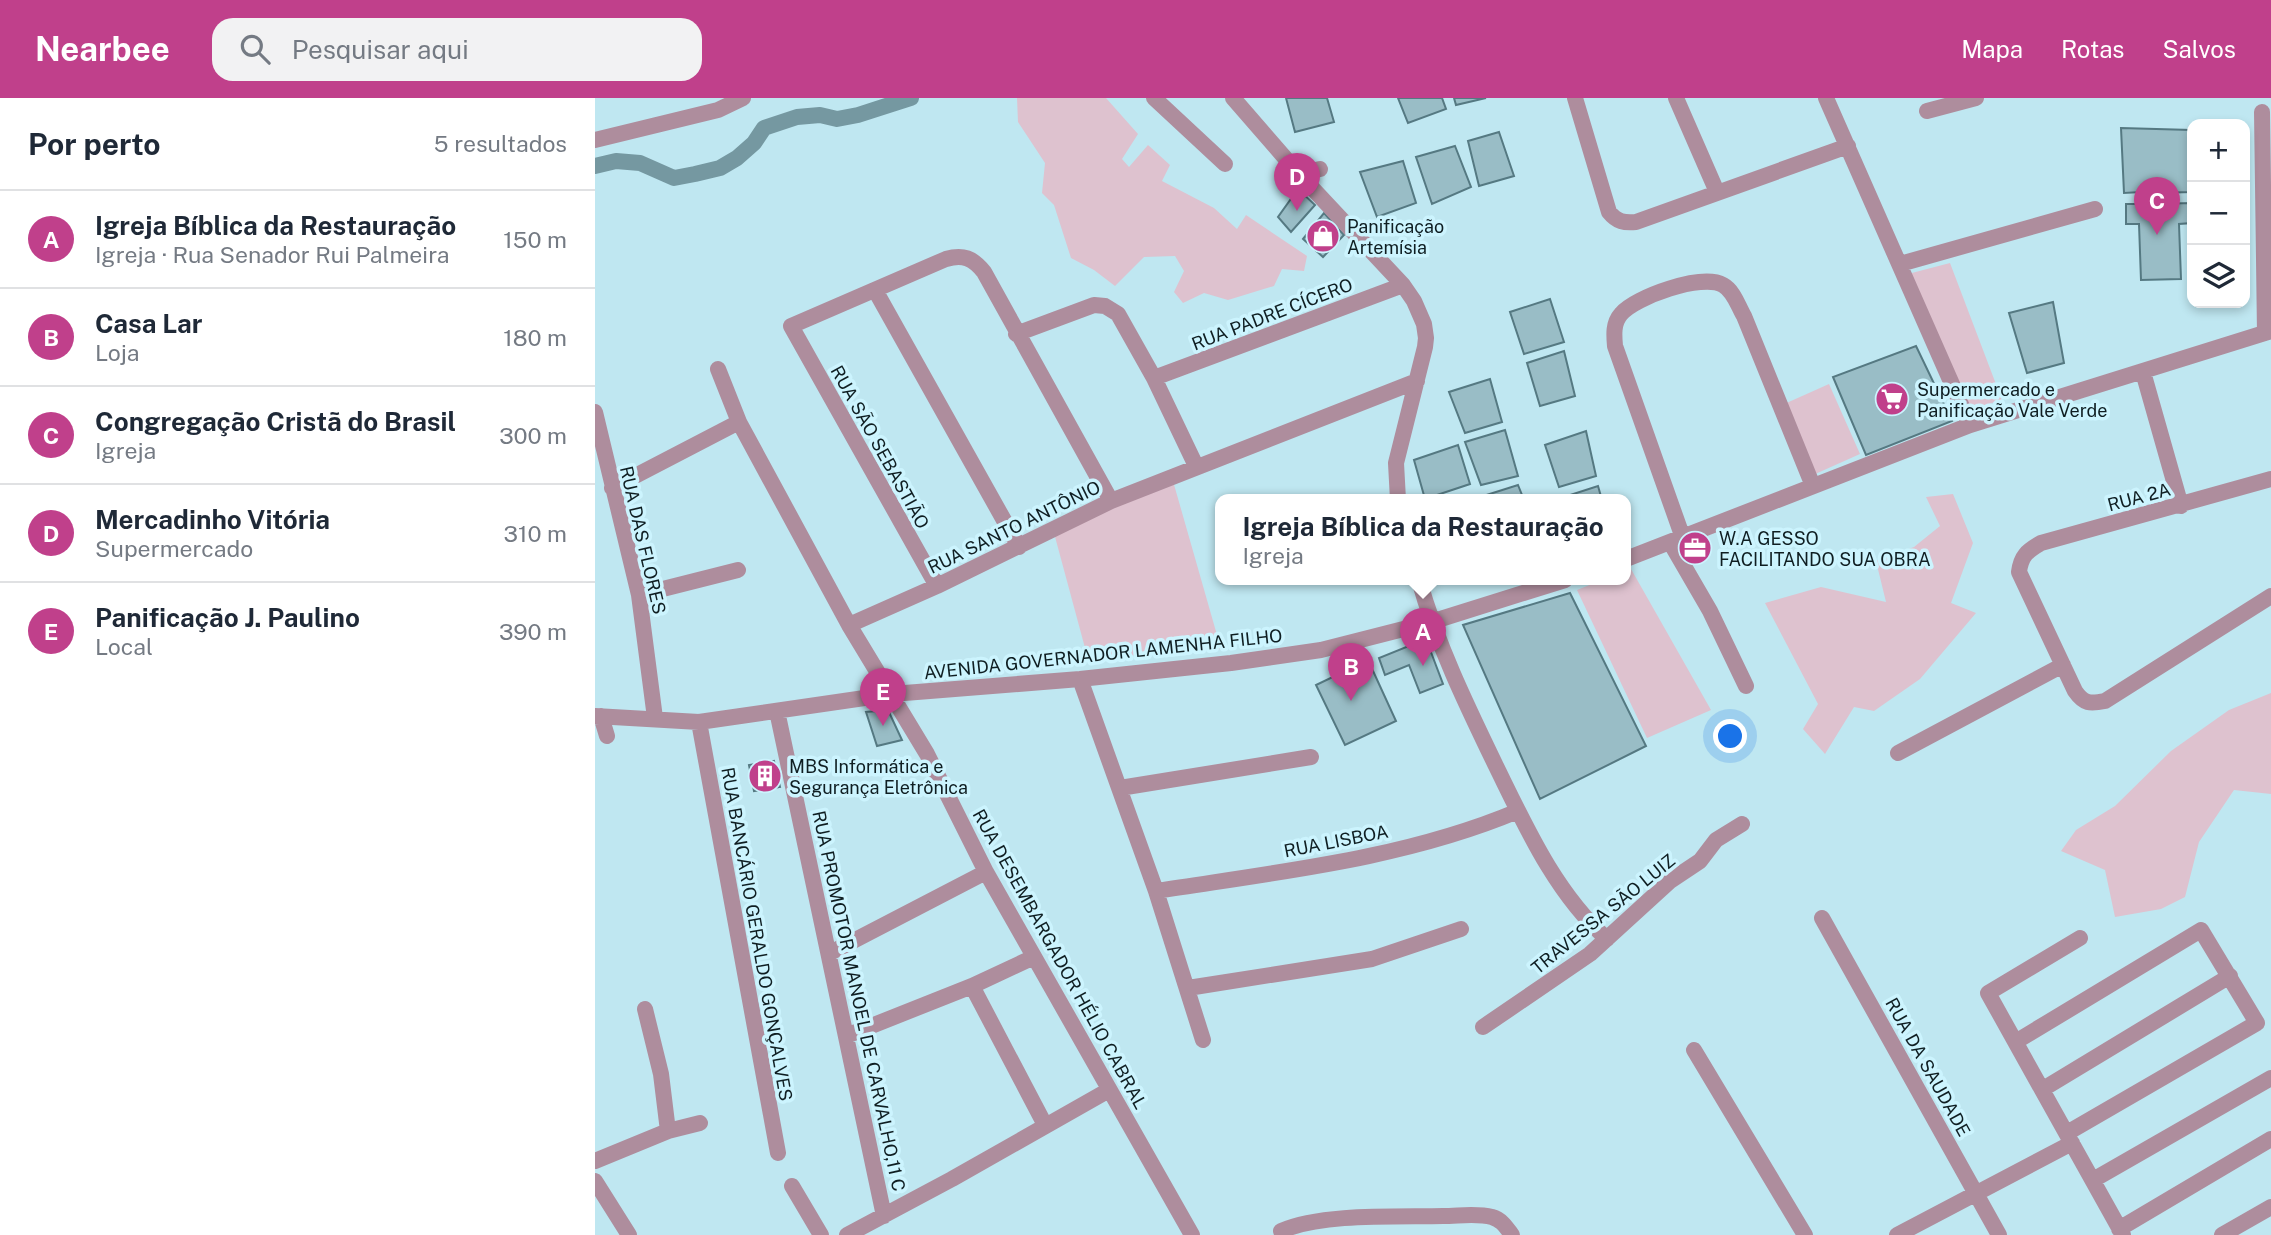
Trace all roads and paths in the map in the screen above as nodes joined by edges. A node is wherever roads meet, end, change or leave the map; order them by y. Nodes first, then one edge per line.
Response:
1 (743, 98) edge
2 (1154, 98) edge
3 (1233, 98) edge
4 (1574, 98) edge
5 (1676, 98) edge
6 (1826, 98) edge
7 (1976, 98) edge
8 (1927, 111) dead end
9 (2262, 112) dead end
10 (595, 140) edge
11 (1847, 146) junction
12 (1226, 164) dead end
13 (1320, 169) dead end
14 (1299, 174) junction
15 (1717, 192) junction
16 (2095, 209) dead end
17 (1900, 264) junction
18 (1403, 285) junction
19 (875, 290) junction
20 (2268, 332) edge
21 (1016, 334) junction
22 (718, 369) dead end
23 (2143, 372) junction
24 (1154, 379) junction
25 (1417, 381) junction
26 (595, 412) edge
27 (739, 422) junction
28 (1970, 425) junction
29 (1196, 466) junction
30 (2271, 479) edge
31 (1813, 486) junction
32 (612, 488) junction
33 (1398, 494) edge
34 (1111, 501) junction
35 (2181, 506) junction
36 (1676, 540) junction
37 (1019, 547) junction
38 (1631, 557) edge
39 (738, 570) dead end
40 (1420, 585) edge
41 (1549, 585) edge
42 (937, 586) junction
43 (639, 595) junction
44 (2271, 596) edge
45 (1431, 622) junction
46 (849, 625) junction
47 (2063, 664) junction
48 (1080, 679) junction
49 (1746, 686) dead end
50 (892, 694) junction
51 (778, 711) junction
52 (598, 716) edge
53 (655, 718) junction
54 (699, 722) junction
55 (607, 736) dead end
56 (1898, 752) dead end
57 (1311, 757) dead end
58 (1120, 788) junction
59 (1518, 811) junction
60 (1742, 824) dead end
61 (986, 872) junction
62 (1156, 891) junction
63 (1822, 918) dead end
64 (1461, 929) dead end
65 (2080, 938) dead end
66 (1607, 939) junction
67 (830, 954) junction
68 (1034, 957) junction
69 (2230, 976) junction
70 (972, 986) junction
71 (1188, 988) junction
72 (645, 1009) dead end
73 (1483, 1027) dead end
74 (846, 1036) junction
75 (1203, 1040) dead end
76 (2017, 1041) junction
77 (1694, 1050) dead end
78 (2271, 1077) edge
79 (2043, 1089) junction
80 (1109, 1090) junction
81 (700, 1123) dead end
82 (1045, 1125) junction
83 (668, 1131) junction
84 (2070, 1138) junction
85 (2271, 1139) edge
86 (778, 1153) dead end
87 (595, 1161) edge
88 (2093, 1180) junction
89 (595, 1181) edge
90 (792, 1186) dead end
91 (1976, 1192) junction
92 (2271, 1207) edge
93 (884, 1216) junction
94 (1281, 1231) dead end
95 (2121, 1232) edge
96 (629, 1235) edge
97 (821, 1235) edge
98 (847, 1235) edge
99 (1192, 1235) edge
100 (1512, 1235) edge
101 (1805, 1235) edge
102 (1896, 1235) edge
103 (1999, 1235) edge
104 (2222, 1235) edge

1 - 10 street
2 - 12 street
3 - 14 street
4 - 15 street
5 - 15 street
6 - 11 street
7 - 8 street
9 - 20 street
11 - 15 street
11 - 17 street
13 - 14 street
14 - 18 street
16 - 17 street
17 - 28 street
18 - 24 street, RUA PADRE CÍCERO
18 - 25 street
19 - 21 street
19 - 37 street
19 - 42 street, RUA SÃO SEBASTIÃO
20 - 23 street
21 - 24 street
21 - 34 street
22 - 27 street, RUA DESEMBARGADOR HÉLIO CABRAL
23 - 28 street
23 - 35 street
24 - 29 street
25 - 29 street, RUA SANTO ANTÔNIO
25 - 33 street
26 - 32 street, RUA DAS FLORES
27 - 32 street
27 - 46 street, RUA DESEMBARGADOR HÉLIO CABRAL
28 - 31 street
29 - 34 street, RUA SANTO ANTÔNIO
30 - 35 street, RUA 2A
31 - 36 street
31 - 36 street
32 - 43 street, RUA DAS FLORES
34 - 37 street, RUA SANTO ANTÔNIO
35 - 47 street, RUA 2A
36 - 38 street
36 - 49 street
37 - 42 street, RUA SANTO ANTÔNIO
39 - 43 street
40 - 45 street
41 - 45 street, AVENIDA GOVERNADOR LAMENHA FILHO
42 - 46 street, RUA SANTO ANTÔNIO
43 - 53 street, RUA DAS FLORES
44 - 47 street
45 - 48 street, AVENIDA GOVERNADOR LAMENHA FILHO
45 - 59 street
46 - 50 street, RUA DESEMBARGADOR HÉLIO CABRAL
47 - 56 street
48 - 50 street, AVENIDA GOVERNADOR LAMENHA FILHO
48 - 58 street
50 - 51 street, AVENIDA GOVERNADOR LAMENHA FILHO
50 - 61 street, RUA DESEMBARGADOR HÉLIO CABRAL
51 - 54 street, AVENIDA GOVERNADOR LAMENHA FILHO
51 - 67 street, RUA PROMOTOR MANOEL DE CARVALHO,11 C
52 - 53 street, AVENIDA GOVERNADOR LAMENHA FILHO
52 - 55 street
53 - 54 street, AVENIDA GOVERNADOR LAMENHA FILHO
54 - 86 street, RUA BANCÁRIO GERALDO GONÇALVES
57 - 58 street
58 - 62 street
59 - 62 street, RUA LISBOA
59 - 66 street
60 - 66 street, TRAVESSA SÃO LUIZ
61 - 67 street
61 - 68 street, RUA DESEMBARGADOR HÉLIO CABRAL
62 - 71 street
63 - 91 street, RUA DA SAUDADE
64 - 71 street
65 - 76 street
66 - 73 street, TRAVESSA SÃO LUIZ
67 - 74 street, RUA PROMOTOR MANOEL DE CARVALHO,11 C
68 - 70 street
68 - 80 street, RUA DESEMBARGADOR HÉLIO CABRAL
69 - 76 street
69 - 79 street
69 - 84 street
70 - 74 street
70 - 82 street
71 - 75 street
72 - 83 street
74 - 93 street, RUA PROMOTOR MANOEL DE CARVALHO,11 C
76 - 79 street
77 - 101 street
78 - 88 street
79 - 84 street
80 - 82 street
80 - 99 street, RUA DESEMBARGADOR HÉLIO CABRAL
81 - 83 street
82 - 93 street
83 - 87 street
84 - 88 street
84 - 91 street
85 - 95 street
88 - 95 street
89 - 96 street
90 - 97 street
91 - 102 street
91 - 103 street, RUA DA SAUDADE
92 - 104 street
93 - 98 street
94 - 100 street

